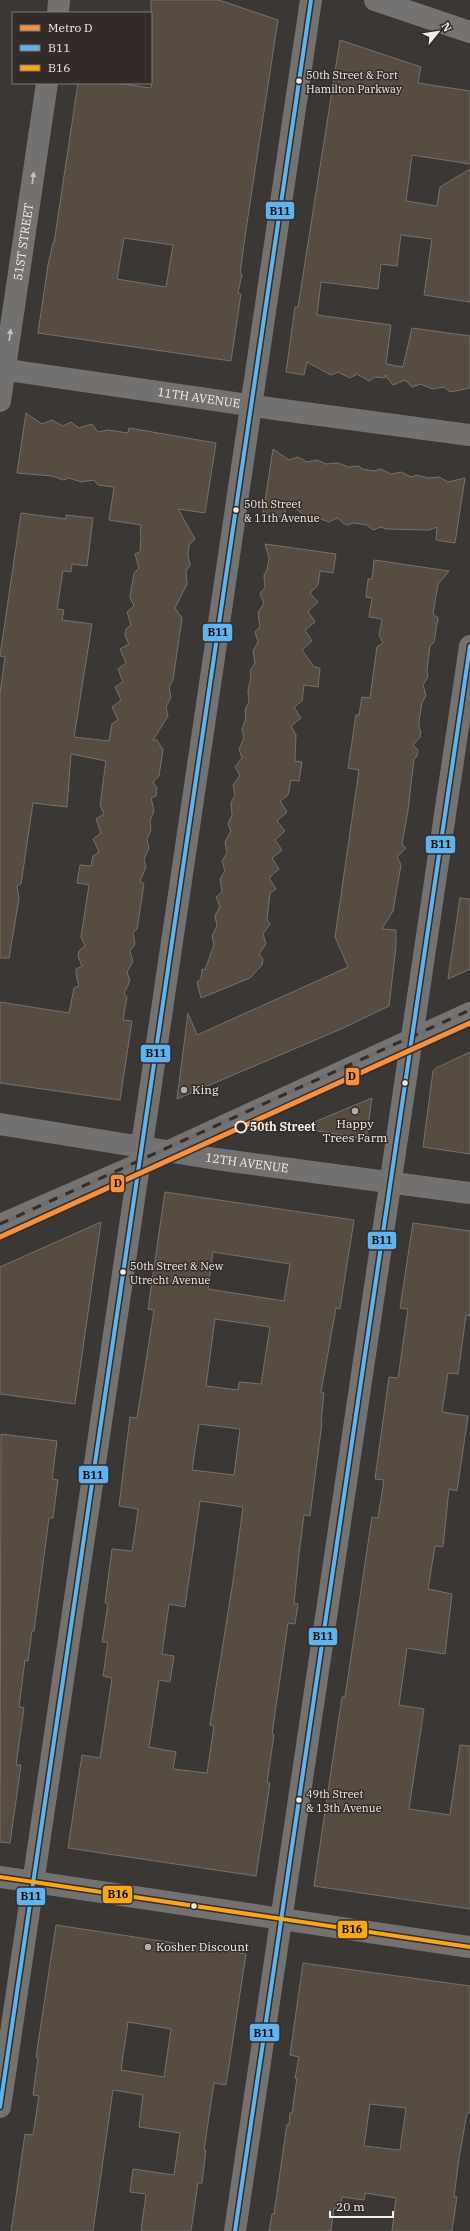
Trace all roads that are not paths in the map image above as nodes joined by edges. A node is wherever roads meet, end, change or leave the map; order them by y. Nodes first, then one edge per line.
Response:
1 (60, 0) edge
2 (311, 0) edge
3 (375, 0) edge
4 (58, 12) edge
5 (470, 32) edge
6 (47, 84) edge
7 (2, 369) edge
8 (0, 401) edge
9 (251, 406) junction
10 (470, 435) edge
11 (470, 646) edge
12 (470, 1013) edge
13 (411, 1041) junction
14 (0, 1124) edge
15 (169, 1151) junction
16 (140, 1155) junction
17 (390, 1181) junction
18 (470, 1193) edge
19 (0, 1225) edge
20 (0, 1877) edge
21 (33, 1882) junction
22 (281, 1918) junction
23 (470, 1947) edge
24 (0, 2107) edge
25 (234, 2231) edge

1 - 4 street
2 - 9 street
3 - 5 street
7 -> 6 street, 51ST STREET
7 - 8 street, 51ST STREET
7 - 9 street, 11TH AVENUE
9 - 10 street, 11TH AVENUE
9 - 16 street
11 - 13 street
12 - 13 street
13 - 15 street
13 - 17 street
14 - 16 street
15 - 16 street
15 - 17 street, 12TH AVENUE
16 - 19 street
16 - 21 street
17 - 18 street, 12TH AVENUE
17 - 22 street
20 - 21 street
21 - 22 street
21 - 24 street
22 - 23 street
22 - 25 street

